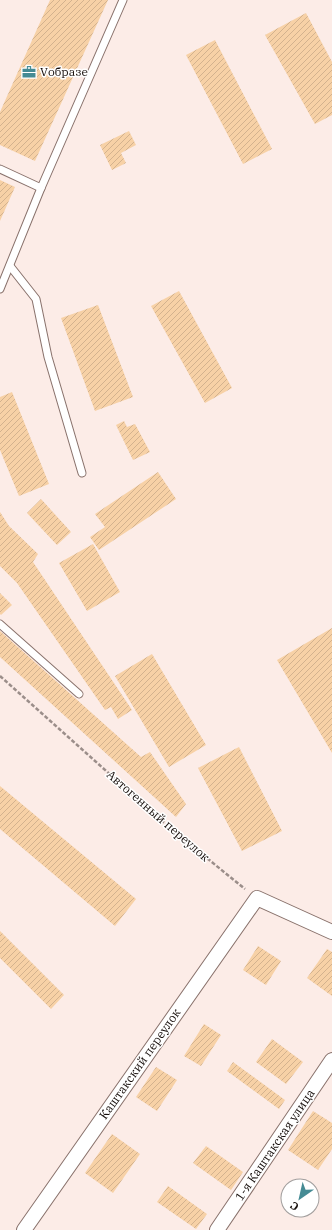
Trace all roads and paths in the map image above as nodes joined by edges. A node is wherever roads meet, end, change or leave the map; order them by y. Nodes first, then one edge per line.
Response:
1 (123, 0) edge
2 (0, 169) edge
3 (41, 188) junction
4 (10, 266) junction
5 (0, 289) edge
6 (82, 473) dead end
7 (0, 624) edge
8 (0, 676) edge
9 (79, 694) dead end
10 (256, 898) junction
11 (332, 932) edge
12 (332, 1060) edge
13 (24, 1230) edge
14 (217, 1230) edge

1 - 3 lane
2 - 3 lane
3 - 4 lane
4 - 5 lane
4 - 6 lane
7 - 9 lane
8 - 10 path, Автогенный переулок
10 - 11 street
10 - 13 street, Каштакский переулок
12 - 14 street, 1-я Каштакская улица

